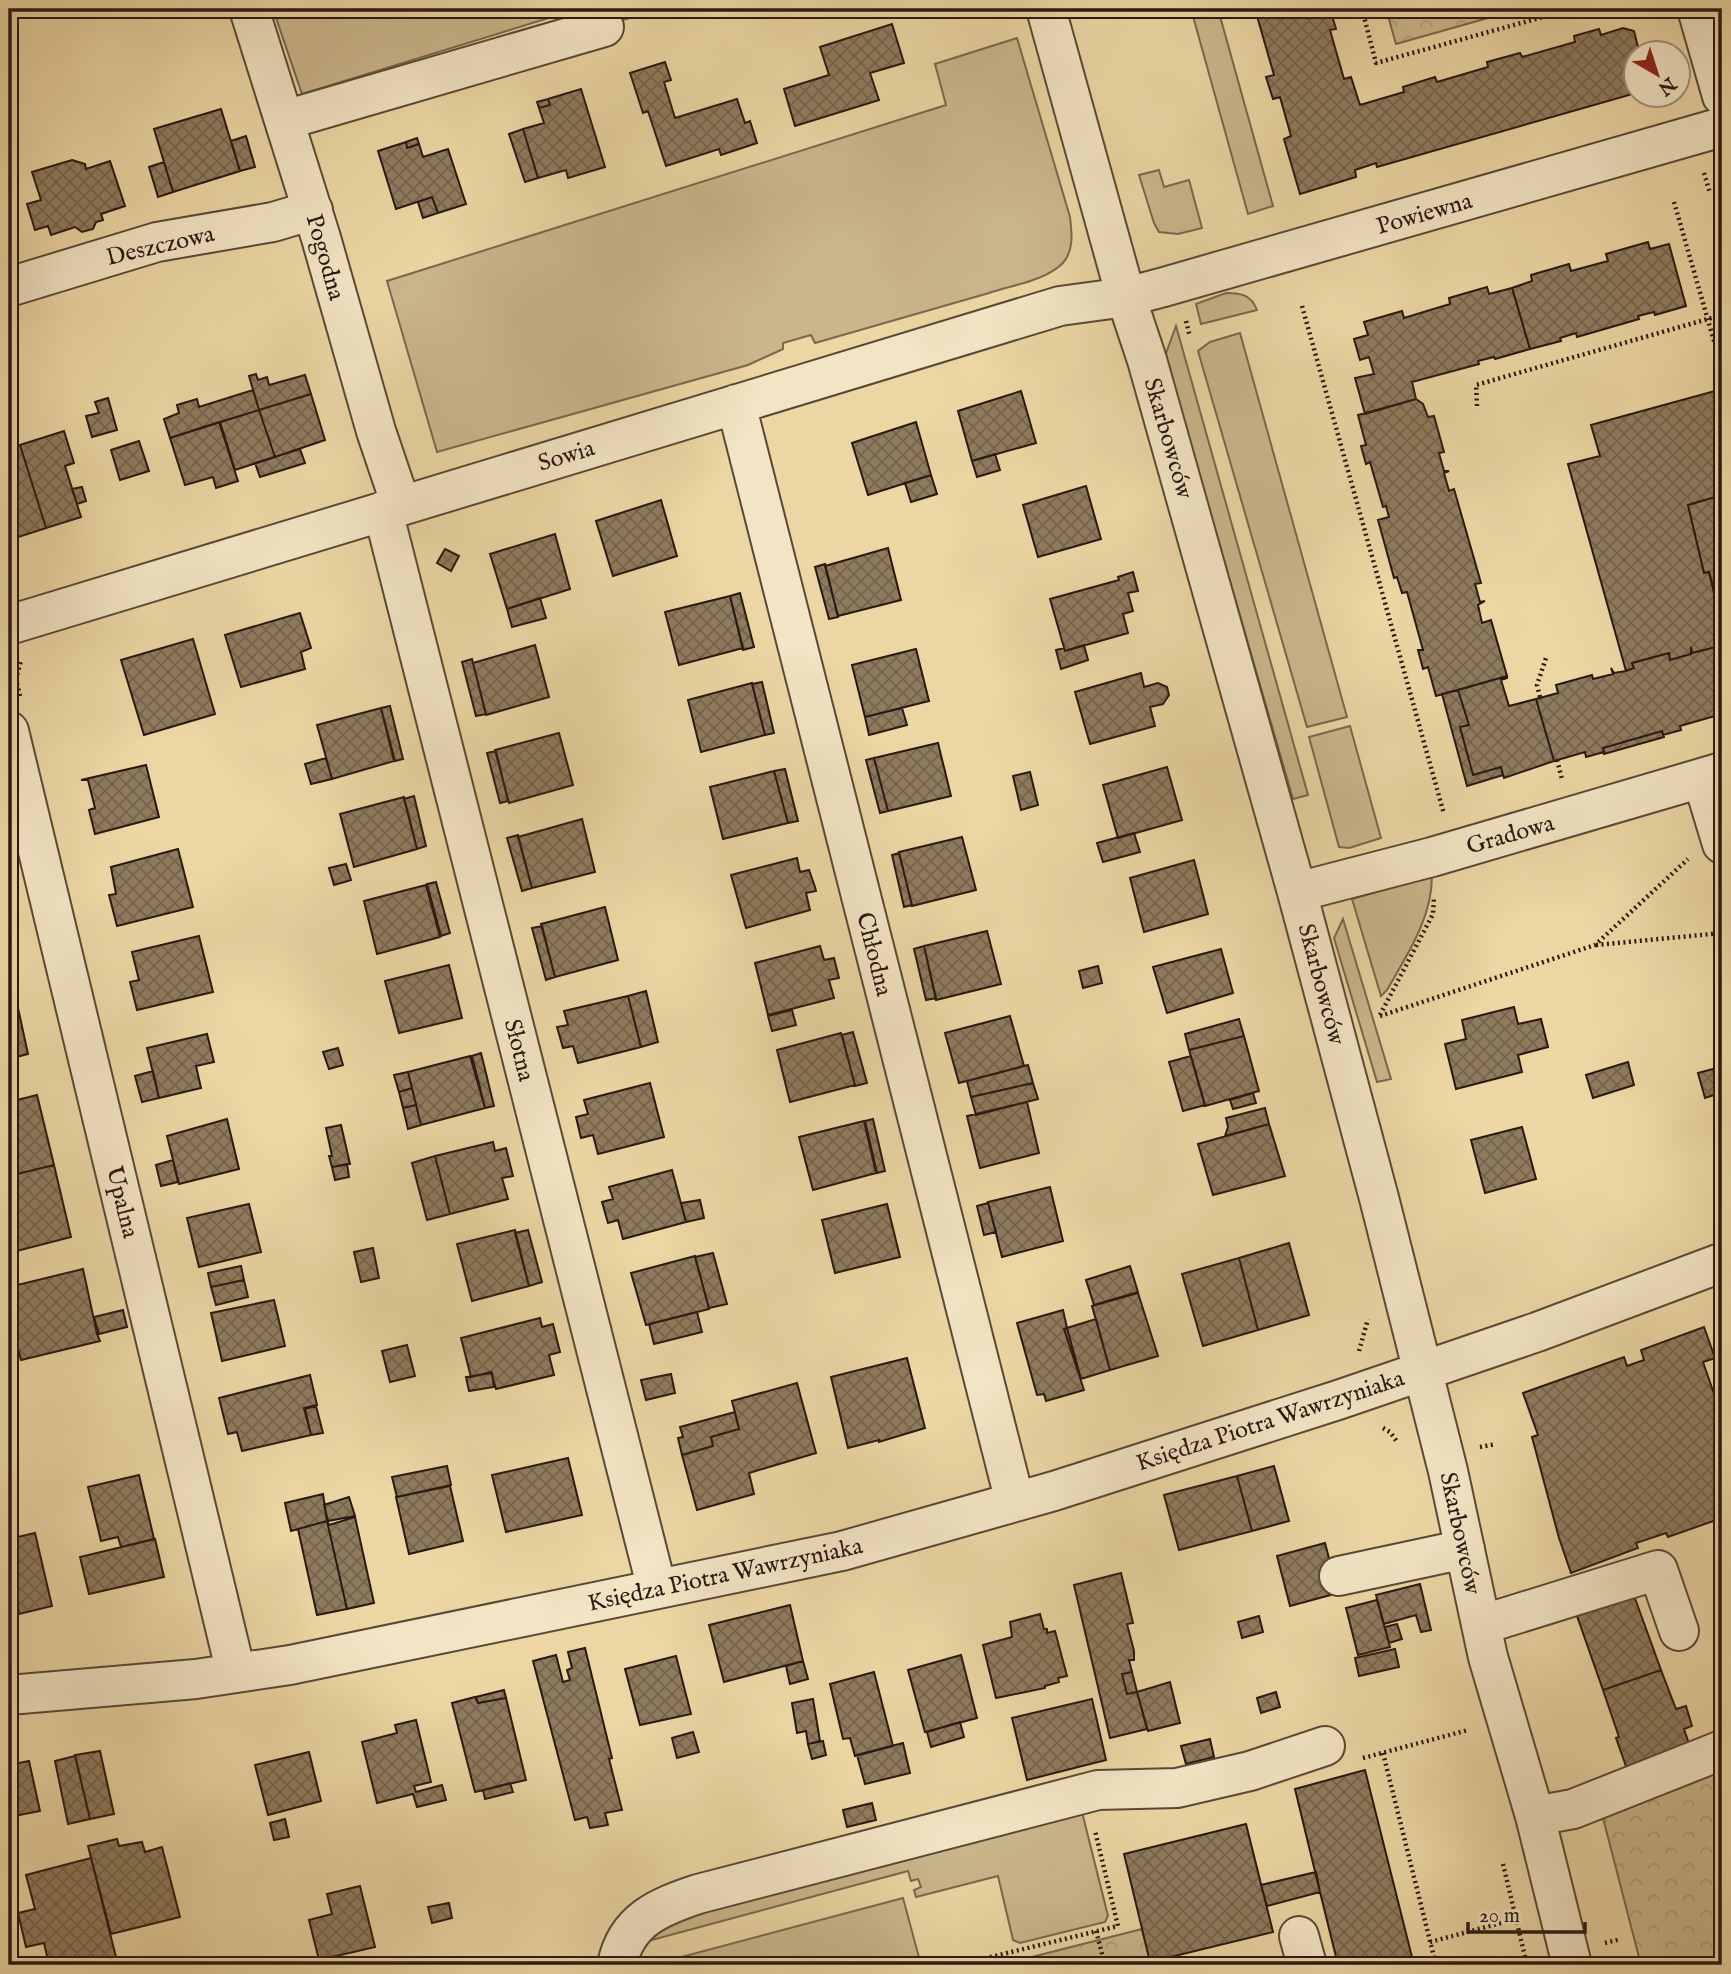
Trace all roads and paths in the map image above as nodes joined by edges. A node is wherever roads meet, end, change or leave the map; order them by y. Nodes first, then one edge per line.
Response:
1 (249, 9) edge
2 (1046, 9) edge
3 (1362, 9) edge
4 (1572, 9) edge
5 (1697, 9) edge
6 (604, 27) dead end
7 (1722, 96) edge
8 (285, 120) junction
9 (1722, 127) edge
10 (1674, 202) dead end
11 (313, 210) junction
12 (9, 287) edge
13 (1126, 297) junction
14 (1302, 306) dead end
15 (1184, 313) dead end
16 (1722, 315) edge
17 (1709, 320) junction
18 (1190, 337) dead end
19 (1722, 354) edge
20 (736, 404) junction
21 (1476, 406) dead end
22 (392, 508) junction
23 (9, 625) edge
24 (1547, 655) dead end
25 (16, 679) dead end
26 (9, 680) edge
27 (1540, 697) dead end
28 (9, 731) edge
29 (1712, 775) edge
30 (1720, 837) edge
31 (1440, 841) junction
32 (1297, 892) junction
33 (1722, 933) edge
34 (1595, 945) junction
35 (1718, 1264) dead end
36 (1422, 1370) junction
37 (1015, 1503) junction
38 (1465, 1549) junction
39 (1339, 1576) dead end
40 (657, 1589) junction
41 (1481, 1625) junction
42 (1679, 1631) dead end
43 (236, 1673) junction
44 (9, 1695) edge
45 (1468, 1730) dead end
46 (1325, 1746) joint
47 (1722, 1750) edge
48 (1383, 1753) junction
49 (1085, 1793) junction
50 (1535, 1816) junction
51 (1516, 1919) dead end
52 (1096, 1931) junction
53 (1430, 1942) junction
54 (976, 1963) edge
55 (617, 1965) edge
56 (958, 1965) edge
57 (1105, 1965) edge
58 (1436, 1965) edge
59 (1572, 1965) edge

1 - 8 street, Pogodna
2 - 13 street, Skarbowców
3 - 4 path
5 - 7 street
6 - 8 street
8 - 11 street, Pogodna
9 - 13 street, Powiewna
10 - 17 path
11 - 12 street, Deszczowa
11 - 22 street, Pogodna
13 - 20 street, Sowia
13 - 32 street, Skarbowców
14 - 31 path
15 - 18 path
16 - 17 path
17 - 19 path
17 - 21 path
20 - 22 street, Sowia
20 - 37 street, Chłodna
22 - 23 street, Sowia
22 - 40 street, Słotna
24 - 27 path
25 - 26 path
28 - 43 street, Upalna
29 - 30 street
29 - 31 street, Gradowa
30 - 34 path
31 - 32 street, Gradowa
31 - 34 path
32 - 36 street, Skarbowców
33 - 34 path
35 - 36 street, Księdza Piotra Wawrzyniaka
36 - 37 street, Księdza Piotra Wawrzyniaka
36 - 38 street, Skarbowców
37 - 40 street, Księdza Piotra Wawrzyniaka
38 - 39 street
38 - 41 street, Skarbowców
40 - 43 street, Księdza Piotra Wawrzyniaka
41 - 42 street
41 - 50 street, Skarbowców
43 - 44 street, Księdza Piotra Wawrzyniaka
45 - 48 path
46 - 48 path
46 - 49 street
47 - 50 street
48 - 53 path
49 - 52 path
49 - 55 street
50 - 59 street, Skarbowców
51 - 53 path
52 - 54 path
52 - 57 path
53 - 58 path
54 - 56 path

